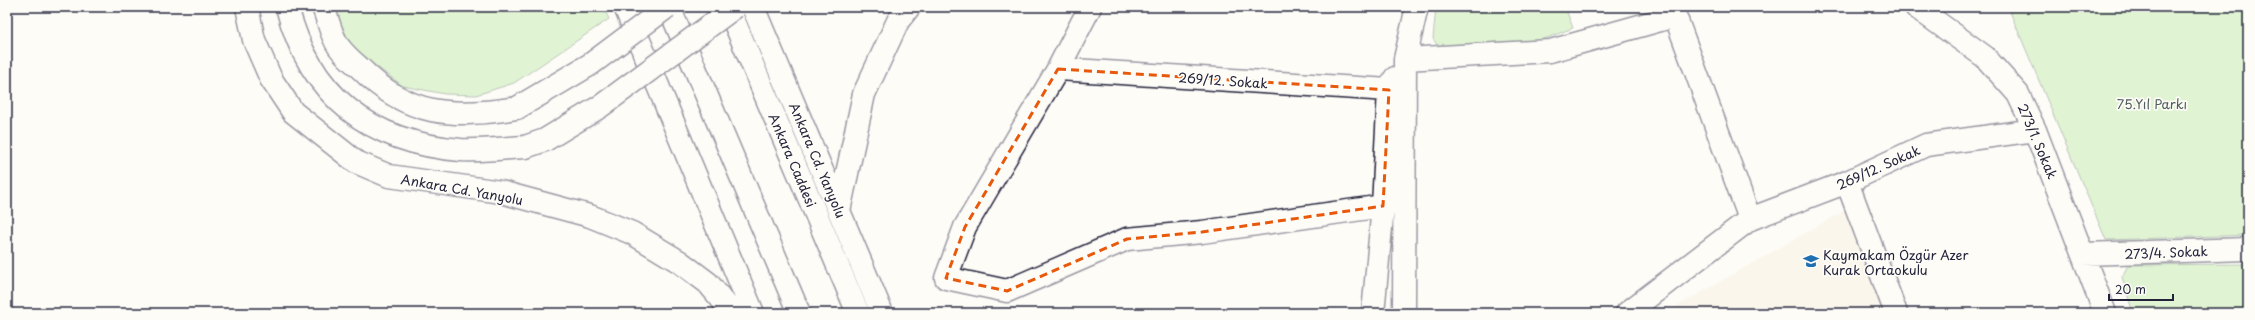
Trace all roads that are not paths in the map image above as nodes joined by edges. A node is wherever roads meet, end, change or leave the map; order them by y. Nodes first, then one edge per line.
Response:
1 (247, 7) edge
2 (287, 7) edge
3 (323, 7) edge
4 (625, 7) edge
5 (668, 7) edge
6 (728, 7) edge
7 (735, 7) edge
8 (752, 7) edge
9 (909, 7) edge
10 (1090, 7) edge
11 (1416, 7) edge
12 (1916, 7) edge
13 (1674, 12) edge
14 (1405, 59) junction
15 (1058, 69) junction
16 (1389, 90) junction
17 (2035, 130) junction
18 (1846, 182) junction
19 (1383, 206) junction
20 (839, 211) junction
21 (1750, 219) junction
22 (2248, 249) edge
23 (2083, 254) junction
24 (733, 313) edge
25 (753, 313) edge
26 (799, 313) edge
27 (858, 313) edge
28 (882, 313) edge
29 (1373, 313) edge
30 (1404, 313) edge
31 (1627, 313) edge
32 (1896, 313) edge
33 (2105, 313) edge

1 - 24 main road, Ankara Cd. Yanyolu
2 - 7 main road, bridge
3 - 5 main road, bridge
4 - 25 main road
5 - 26 main road
6 - 27 main road, Ankara Caddesi
8 - 20 main road, Ankara Cd. Yanyolu
9 - 20 main road
10 - 15 main road
11 - 14 main road
12 - 17 main road, 273/1. Sokak
13 - 14 main road
13 - 21 main road
14 - 16 main road
14 - 30 main road
15 - 16 main road, 269/12. Sokak
15 - 19 main road
16 - 19 main road
17 - 18 main road, 269/12. Sokak
17 - 23 main road, 273/1. Sokak
18 - 21 main road, 269/12. Sokak
18 - 32 main road
19 - 29 main road
20 - 28 main road, Ankara Cd. Yanyolu
21 - 31 main road, 269/12. Sokak
22 - 23 main road, 273/4. Sokak
23 - 33 main road, 273/1. Sokak

